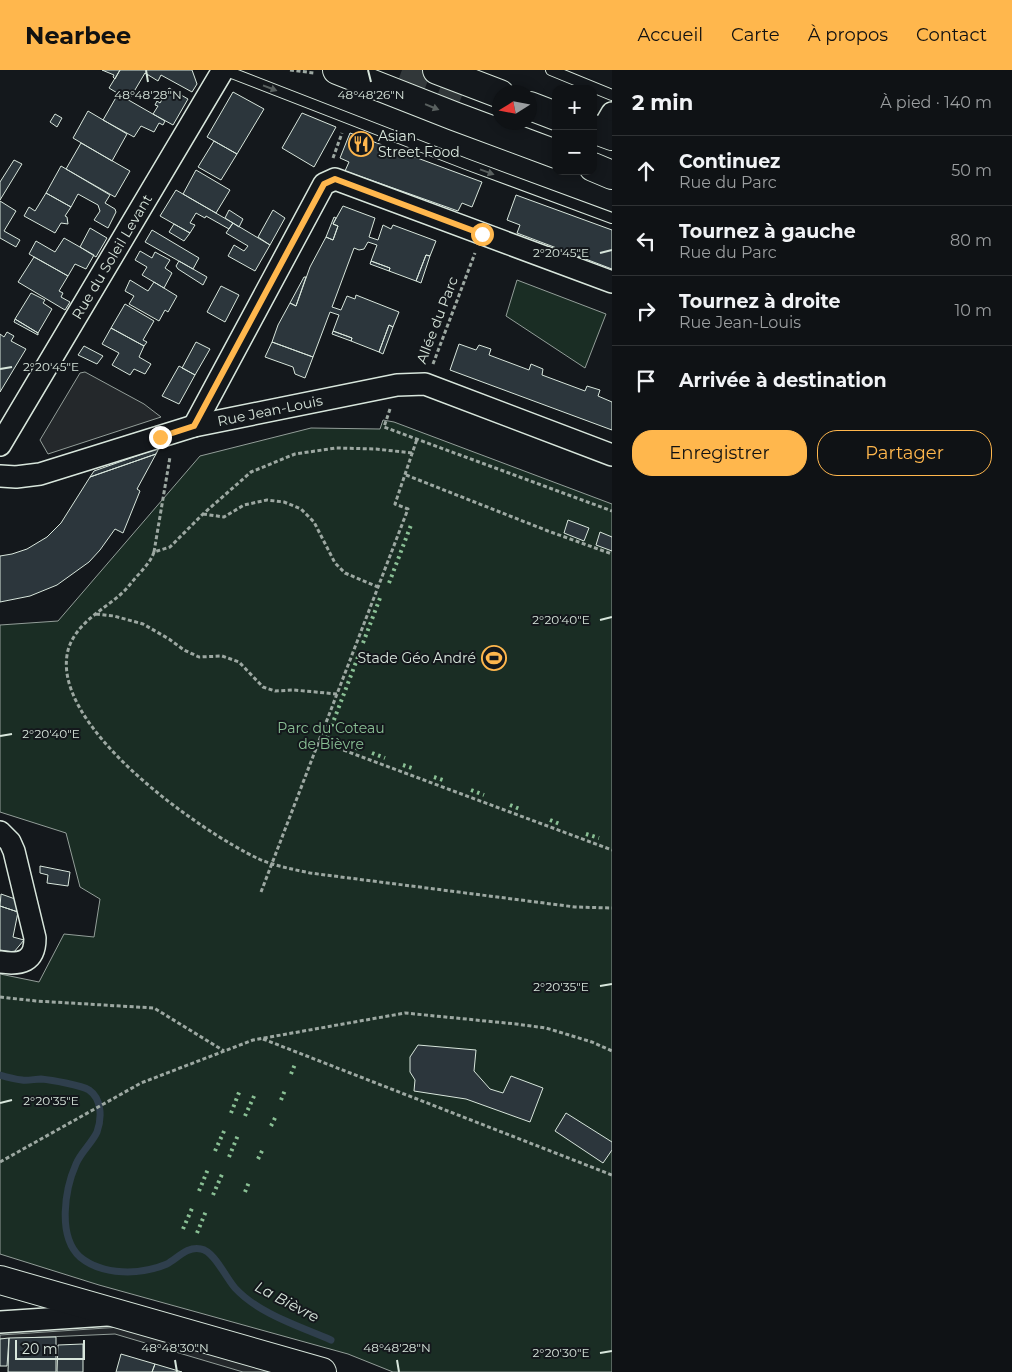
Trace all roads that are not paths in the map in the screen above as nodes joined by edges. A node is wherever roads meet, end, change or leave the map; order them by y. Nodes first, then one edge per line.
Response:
1 (224, 70) edge
2 (338, 70) edge
3 (438, 70) edge
4 (551, 70) edge
5 (492, 91) edge
6 (612, 94) edge
7 (537, 109) edge
8 (552, 114) edge
9 (552, 153) edge
10 (597, 168) edge
11 (612, 174) edge
12 (612, 218) edge
13 (612, 282) edge
14 (184, 429) junction
15 (0, 445) edge
16 (612, 456) edge
17 (0, 476) edge
18 (0, 832) edge
19 (0, 962) edge
20 (0, 1280) edge
21 (124, 1314) junction
22 (0, 1322) edge
23 (322, 1372) edge

1 -> 12 lane
1 - 15 street, Rue du Soleil Levant
2 -> 9 main road
3 - 5 main road
4 - 6 lane
7 - 8 main road
10 - 11 main road
13 - 14 street
14 - 16 street, Rue Jean-Louis
14 - 17 street, Rue Jean-Louis
18 - 19 street
20 - 21 main road
21 - 22 street
21 - 23 main road

